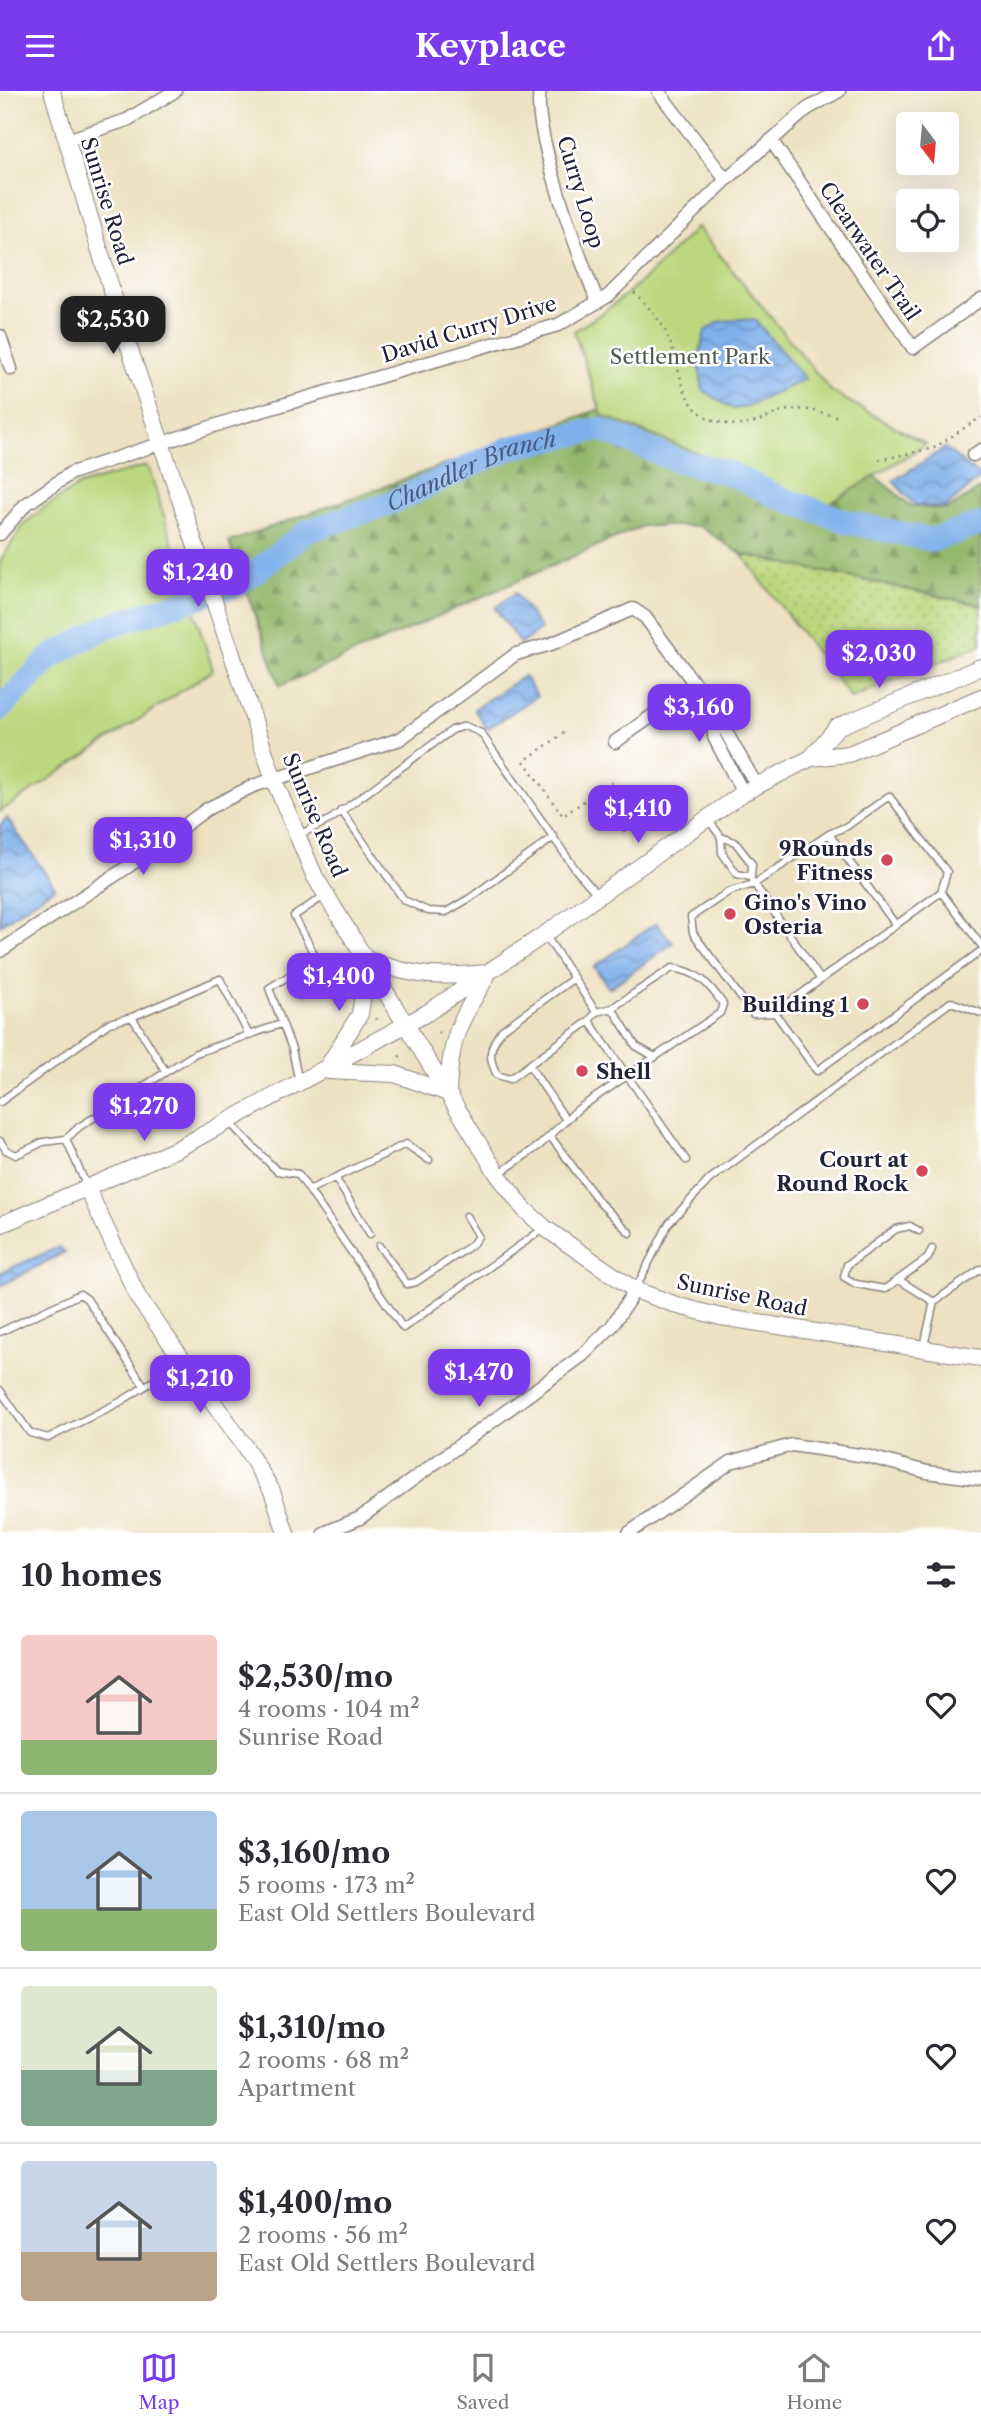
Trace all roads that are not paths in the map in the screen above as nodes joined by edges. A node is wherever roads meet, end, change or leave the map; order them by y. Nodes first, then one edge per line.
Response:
1 (52, 91) edge
2 (175, 91) edge
3 (540, 91) edge
4 (658, 91) edge
5 (839, 91) edge
6 (771, 140) junction
7 (67, 141) junction
8 (726, 180) junction
9 (981, 299) edge
10 (598, 302) junction
11 (0, 336) edge
12 (11, 369) dead end
13 (161, 442) junction
14 (0, 534) edge
15 (981, 667) edge
16 (696, 685) junction
17 (981, 697) edge
18 (615, 742) dead end
19 (811, 758) junction
20 (274, 780) junction
21 (750, 790) junction
22 (341, 810) junction
23 (707, 817) junction
24 (829, 834) junction
25 (297, 836) junction
26 (554, 837) junction
27 (721, 837) junction
28 (752, 881) junction
29 (941, 892) junction
30 (326, 895) junction
31 (598, 896) junction
32 (896, 925) junction
33 (545, 934) junction
34 (981, 946) edge
35 (0, 951) edge
36 (981, 951) edge
37 (369, 960) junction
38 (489, 973) junction
39 (574, 978) junction
40 (821, 980) junction
41 (612, 1008) junction
42 (596, 1012) junction
43 (775, 1013) junction
44 (981, 1013) edge
45 (132, 1017) junction
46 (589, 1021) junction
47 (281, 1024) junction
48 (406, 1025) junction
49 (249, 1035) junction
50 (655, 1057) junction
51 (529, 1065) junction
52 (325, 1071) junction
53 (166, 1072) junction
54 (628, 1075) junction
55 (300, 1085) junction
56 (448, 1093) junction
57 (0, 1102) edge
58 (566, 1120) junction
59 (230, 1123) junction
60 (550, 1136) junction
61 (66, 1139) junction
62 (0, 1141) edge
63 (429, 1160) dead end
64 (685, 1160) dead end
65 (498, 1175) junction
66 (336, 1179) junction
67 (87, 1188) junction
68 (311, 1189) junction
69 (466, 1216) dead end
70 (0, 1225) edge
71 (545, 1228) junction
72 (919, 1231) dead end
73 (630, 1233) dead end
74 (370, 1234) dead end
75 (379, 1246) dead end
76 (932, 1249) dead end
77 (981, 1269) edge
78 (899, 1280) junction
79 (635, 1290) junction
80 (934, 1302) junction
81 (0, 1332) edge
82 (924, 1350) junction
83 (981, 1358) edge
84 (183, 1362) junction
85 (144, 1386) junction
86 (0, 1390) edge
87 (981, 1479) edge
88 (286, 1533) edge
89 (324, 1533) edge
90 (629, 1533) edge

1 - 7 main road, Sunrise Road
2 - 7 street
3 - 10 street, Curry Loop
4 - 8 street
5 - 6 street, David Curry Drive
6 - 8 street, David Curry Drive
6 - 9 street, Clearwater Trail
7 - 13 main road, Sunrise Road
8 - 10 street, David Curry Drive
10 - 13 street, David Curry Drive
11 - 12 street
13 - 14 street, David Curry Drive
13 - 20 main road, Sunrise Road
15 - 19 main road
16 - 18 street
16 - 20 street
16 - 21 street
17 - 19 main road
19 - 21 main road
20 - 25 main road, Sunrise Road
20 - 35 street
21 - 23 main road
22 - 25 lane
22 - 26 lane
22 - 26 lane
23 - 27 lane
23 - 31 main road
24 - 28 lane
24 - 29 lane
24 - 32 lane
25 - 30 main road, Sunrise Road
26 - 31 lane
27 - 28 lane
27 - 28 lane
28 - 40 lane
28 - 43 lane
29 - 32 lane
29 - 34 lane
30 - 37 main road, Sunrise Road
30 - 47 lane
31 - 33 main road
32 - 40 lane
33 - 38 main road
33 - 39 lane
36 - 43 lane
37 - 38 main road
37 - 48 main road, Sunrise Road
37 - 52 main road
38 - 48 main road
38 - 56 main road
39 - 42 lane
39 - 51 lane
40 - 43 lane
41 - 42 lane
41 - 50 lane
41 - 50 lane
42 - 46 lane
44 - 79 lane
45 - 49 lane
45 - 53 lane
45 - 57 lane
46 - 51 lane
46 - 54 lane
47 - 49 lane
47 - 55 lane
48 - 52 main road
48 - 56 main road, Sunrise Road
49 - 53 lane
50 - 54 lane
51 - 58 lane
52 - 55 main road
52 - 56 main road
53 - 61 lane
54 - 58 lane
54 - 64 lane
55 - 59 main road
56 - 65 main road, Sunrise Road
58 - 60 lane
59 - 67 main road
59 - 68 lane
60 - 65 lane
60 - 73 lane
61 - 62 lane
61 - 67 lane
63 - 66 lane
65 - 71 main road, Sunrise Road
66 - 68 lane
66 - 74 lane
67 - 70 main road
67 - 84 main road
68 - 71 lane
69 - 75 lane
71 - 79 main road, Sunrise Road
72 - 78 lane
76 - 78 lane
77 - 80 lane
78 - 80 lane
79 - 82 main road, Sunrise Road
79 - 89 street
80 - 82 lane
81 - 85 lane
82 - 83 main road, Sunrise Road
84 - 85 lane
84 - 88 main road
85 - 86 lane
87 - 90 street

